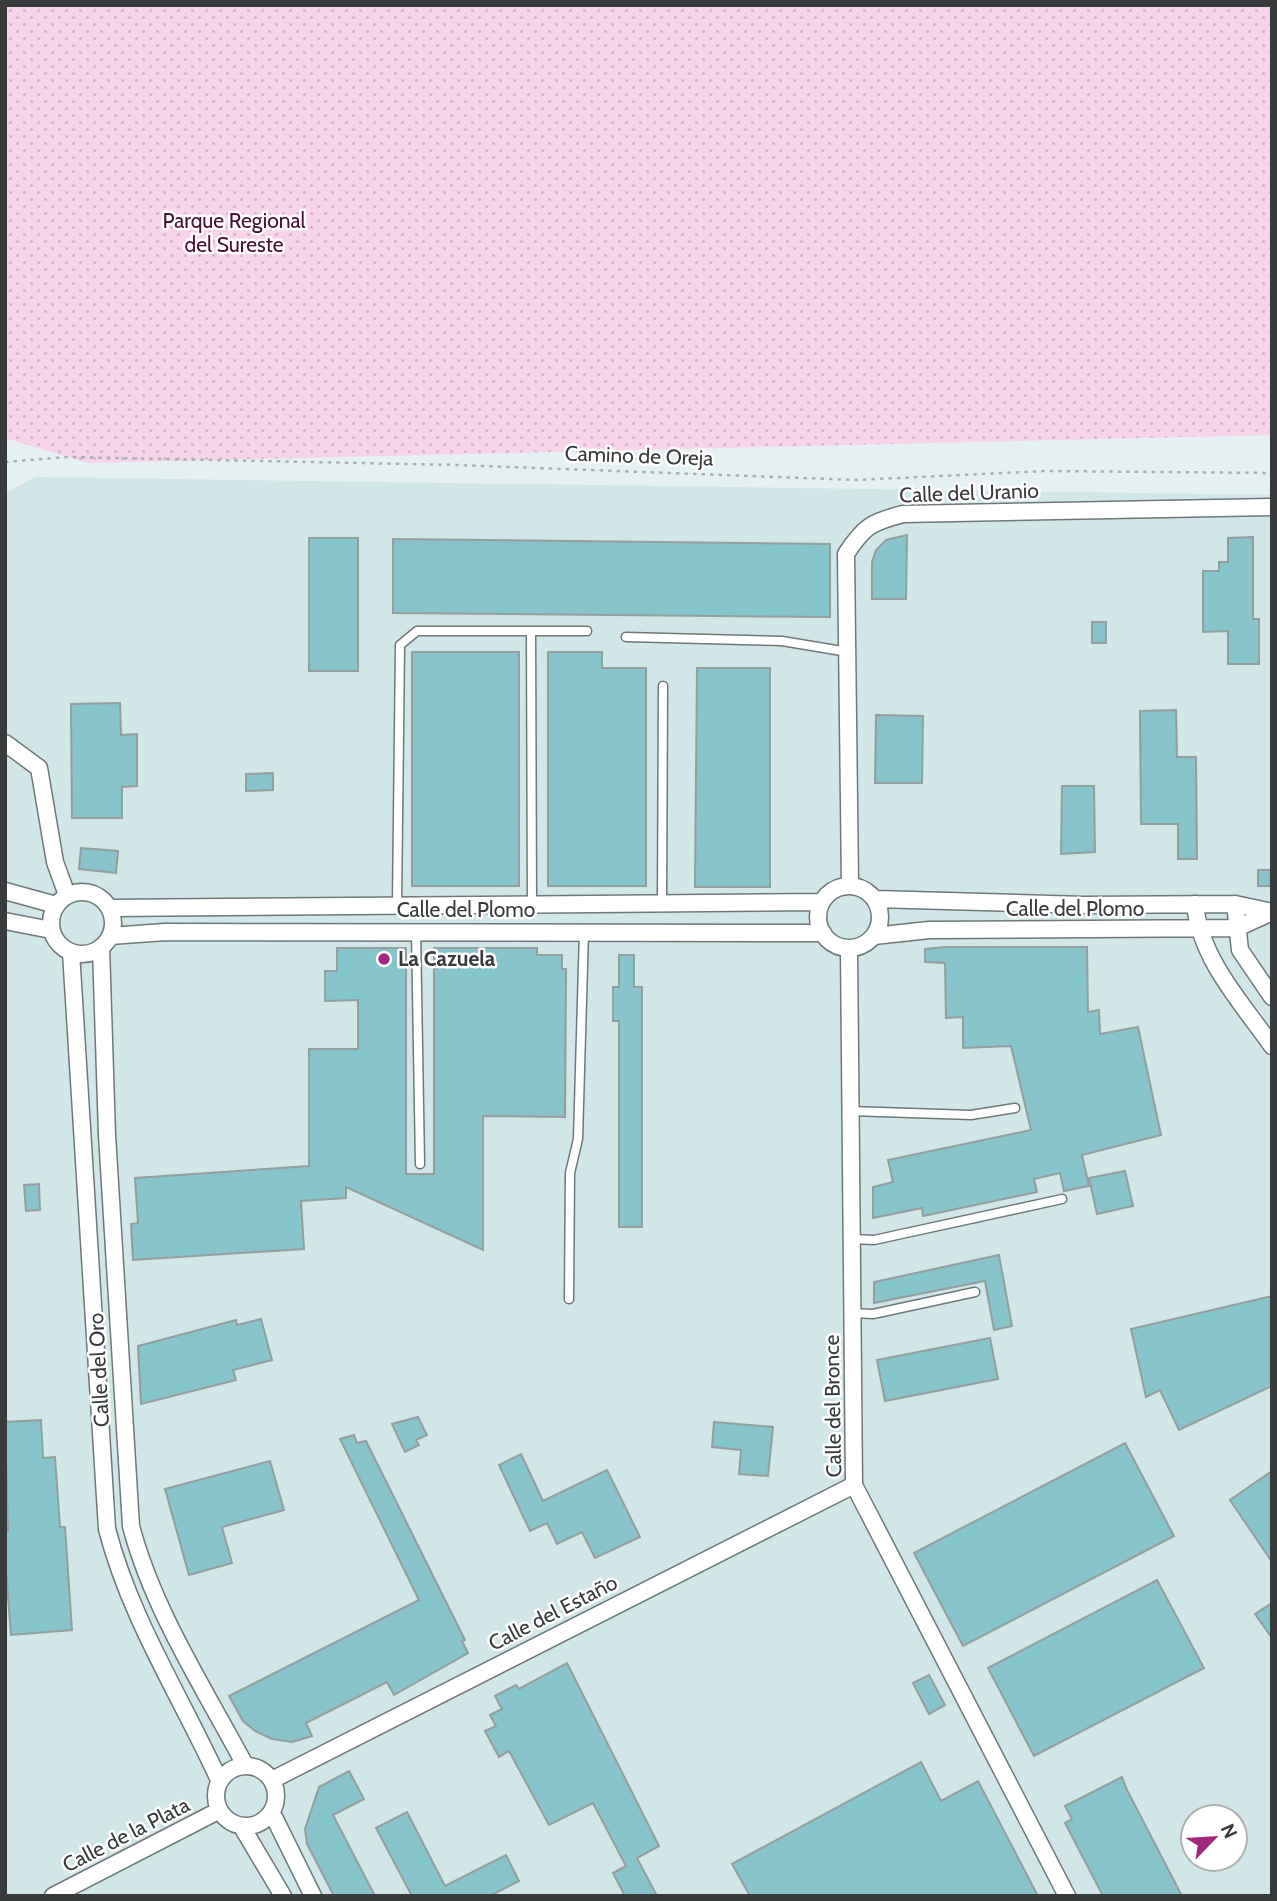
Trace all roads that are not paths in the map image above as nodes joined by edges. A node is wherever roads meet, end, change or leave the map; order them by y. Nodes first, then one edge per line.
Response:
1 (1272, 507) edge
2 (587, 631) dead end
3 (531, 632) junction
4 (626, 637) dead end
5 (848, 652) junction
6 (663, 686) dead end
7 (5, 743) edge
8 (850, 885) junction
9 (5, 891) edge
10 (875, 899) junction
11 (62, 900) junction
12 (822, 902) junction
13 (662, 903) junction
14 (532, 904) junction
15 (1195, 904) junction
16 (1235, 904) junction
17 (397, 905) junction
18 (109, 908) junction
19 (5, 921) edge
20 (1237, 928) junction
21 (51, 930) junction
22 (1198, 930) junction
23 (416, 931) junction
24 (584, 931) junction
25 (823, 933) junction
26 (874, 936) junction
27 (106, 942) junction
28 (849, 948) junction
29 (71, 953) junction
30 (1272, 997) edge
31 (1272, 1046) edge
32 (1015, 1108) dead end
33 (850, 1111) junction
34 (420, 1164) dead end
35 (1062, 1199) dead end
36 (851, 1239) junction
37 (975, 1292) dead end
38 (569, 1298) dead end
39 (852, 1313) junction
40 (854, 1485) junction
41 (245, 1765) junction
42 (219, 1780) junction
43 (272, 1780) junction
44 (218, 1811) junction
45 (272, 1813) junction
46 (242, 1828) junction
47 (53, 1896) edge
48 (283, 1896) edge
49 (313, 1896) edge
50 (1067, 1896) edge

1 - 5 street, Calle del Uranio
2 - 3 lane
3 - 14 lane
3 - 17 lane
4 - 5 lane
5 - 8 street, Calle del Uranio
6 - 13 lane
7 - 11 street
8 - 10 street
8 - 12 street
9 - 11 street
10 - 15 street, Calle del Plomo
10 - 26 street
11 - 18 street
11 - 21 street
12 - 13 street, Calle del Plomo
12 - 25 street
13 - 14 street, Calle del Plomo
14 - 17 street, Calle del Plomo
15 - 16 street, Calle del Plomo
15 - 22 street
16 - 20 street
16 - 20 street, Calle del Plomo
17 - 18 street, Calle del Plomo
18 - 27 street
19 - 21 street
20 - 22 street, Calle del Plomo
20 - 30 street
21 - 29 street
22 - 26 street, Calle del Plomo
22 - 31 street
23 - 24 street, Calle del Plomo
23 - 27 street, Calle del Plomo
23 - 34 lane
24 - 25 street, Calle del Plomo
24 - 38 lane
25 - 28 street
26 - 28 street
27 - 29 street
27 - 41 street, Calle del Oro
28 - 33 street, Calle del Bronce
29 - 42 street
32 - 33 lane
33 - 36 street, Calle del Bronce
35 - 36 lane
36 - 39 street, Calle del Bronce
37 - 39 lane
39 - 40 street, Calle del Bronce
40 - 43 street, Calle del Estaño
40 - 50 street, Calle del Bronce
41 - 42 street
41 - 43 street
42 - 44 street
43 - 45 street
44 - 46 street
44 - 47 street, Calle de la Plata
45 - 46 street
45 - 49 street
46 - 48 street

